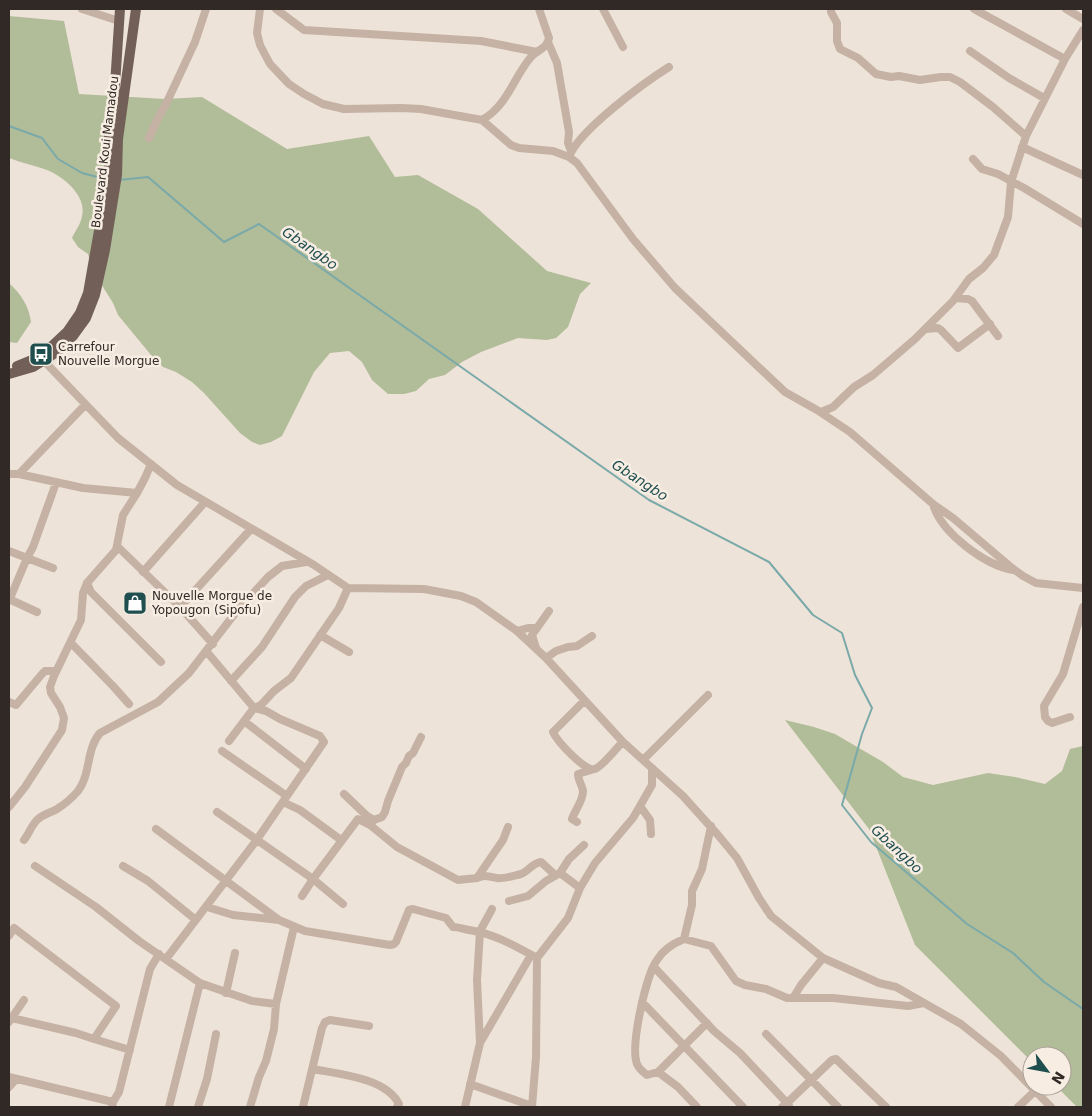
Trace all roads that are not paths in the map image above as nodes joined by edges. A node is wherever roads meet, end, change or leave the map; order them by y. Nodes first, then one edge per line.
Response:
1 (82, 9) edge
2 (120, 9) edge
3 (136, 9) edge
4 (206, 9) edge
5 (260, 9) edge
6 (276, 9) edge
7 (539, 9) edge
8 (603, 9) edge
9 (831, 9) edge
10 (974, 9) edge
11 (1066, 9) edge
12 (1083, 19) edge
13 (120, 21) junction
14 (1083, 30) edge
15 (548, 42) junction
16 (623, 46) dead end
17 (537, 52) junction
18 (970, 52) dead end
19 (1065, 59) junction
20 (669, 67) dead end
21 (1044, 98) junction
22 (482, 120) junction
23 (1026, 136) junction
24 (149, 138) dead end
25 (1022, 147) junction
26 (570, 154) junction
27 (973, 159) dead end
28 (113, 175) junction
29 (1083, 175) edge
30 (1011, 182) junction
31 (111, 190) junction
32 (1083, 224) edge
33 (956, 298) junction
34 (990, 324) junction
35 (926, 329) junction
36 (998, 336) dead end
37 (44, 361) junction
38 (9, 368) edge
39 (9, 374) edge
40 (85, 405) junction
41 (824, 411) junction
42 (150, 464) junction
43 (9, 474) edge
44 (19, 474) junction
45 (56, 483) junction
46 (137, 493) junction
47 (205, 502) junction
48 (933, 504) junction
49 (251, 529) junction
50 (118, 546) junction
51 (9, 551) edge
52 (27, 558) junction
53 (306, 562) junction
54 (53, 568) dead end
55 (1016, 571) junction
56 (143, 572) junction
57 (328, 575) junction
58 (87, 583) junction
59 (348, 588) junction
60 (1082, 590) edge
61 (1083, 606) edge
62 (180, 607) junction
63 (549, 611) dead end
64 (37, 612) dead end
65 (536, 628) junction
66 (517, 631) junction
67 (320, 635) junction
68 (592, 636) dead end
69 (71, 643) junction
70 (213, 644) junction
71 (536, 648) junction
72 (207, 652) junction
73 (349, 652) dead end
74 (546, 658) junction
75 (161, 662) dead end
76 (56, 671) junction
77 (231, 681) junction
78 (708, 695) dead end
79 (584, 701) junction
80 (9, 702) edge
81 (129, 704) dead end
82 (254, 708) junction
83 (1070, 717) dead end
84 (244, 721) junction
85 (421, 737) dead end
86 (229, 741) dead end
87 (623, 742) junction
88 (222, 751) dead end
89 (643, 760) junction
90 (652, 768) junction
91 (306, 769) junction
92 (591, 770) junction
93 (652, 785) junction
94 (671, 785) junction
95 (344, 794) dead end
96 (285, 799) junction
97 (640, 806) junction
98 (9, 807) edge
99 (216, 812) dead end
100 (577, 822) dead end
101 (372, 823) junction
102 (711, 826) junction
103 (508, 827) dead end
104 (156, 830) dead end
105 (651, 834) dead end
106 (24, 840) dead end
107 (341, 840) junction
108 (256, 841) junction
109 (584, 845) dead end
110 (35, 866) dead end
111 (123, 866) dead end
112 (558, 874) junction
113 (477, 878) junction
114 (313, 879) junction
115 (226, 881) junction
116 (580, 888) junction
117 (302, 896) dead end
118 (509, 902) dead end
119 (343, 904) dead end
120 (207, 907) junction
121 (492, 910) dead end
122 (196, 920) junction
123 (279, 920) junction
124 (12, 925) edge
125 (294, 927) junction
126 (480, 931) junction
127 (9, 936) edge
128 (684, 939) junction
129 (235, 953) dead end
130 (162, 956) junction
131 (534, 956) junction
132 (823, 958) junction
133 (654, 967) junction
134 (200, 983) junction
135 (226, 993) junction
136 (793, 998) junction
137 (24, 1000) dead end
138 (642, 1002) junction
139 (924, 1003) junction
140 (276, 1004) junction
141 (10, 1020) edge
142 (707, 1023) junction
143 (369, 1026) dead end
144 (216, 1034) dead end
145 (766, 1034) dead end
146 (94, 1039) junction
147 (480, 1043) junction
148 (683, 1046) junction
149 (130, 1050) junction
150 (313, 1069) junction
151 (658, 1072) junction
152 (12, 1078) edge
153 (1022, 1078) edge
154 (811, 1080) junction
155 (470, 1084) junction
156 (9, 1087) edge
157 (1030, 1096) edge
158 (1040, 1096) edge
159 (112, 1106) edge
160 (786, 1106) edge
161 (169, 1107) edge
162 (198, 1107) edge
163 (250, 1107) edge
164 (303, 1107) edge
165 (397, 1107) edge
166 (465, 1107) edge
167 (532, 1107) edge
168 (697, 1107) edge
169 (744, 1107) edge
170 (838, 1107) edge
171 (886, 1107) edge
172 (1018, 1107) edge
173 (1050, 1107) edge

1 - 13 street
2 - 13 main road, Boulevard Koui Mamadou
3 - 28 main road, Boulevard Koui Mamadou
4 - 24 street
5 - 22 street
6 - 17 street
7 - 15 street
8 - 16 street
9 - 23 street
10 - 19 street
11 - 12 street
13 - 28 main road, Boulevard Koui Mamadou
14 - 19 street
15 - 17 street
15 - 26 street
17 - 22 street
18 - 21 street
19 - 21 street
20 - 26 street
21 - 23 street
22 - 26 street
23 - 25 street
25 - 29 street
25 - 30 street
26 - 41 street
27 - 30 street
28 - 31 main road, Boulevard Koui Mamadou
30 - 32 street
30 - 33 street
31 - 37 main road, Boulevard Koui Mamadou
31 - 38 main road, Boulevard Koui Mamadou
33 - 34 street
33 - 35 street
34 - 35 street
34 - 36 street
35 - 41 street
37 - 39 main road, Boulevard Koui Mamadou
37 - 40 street
40 - 42 street
40 - 44 street
41 - 48 street
42 - 46 street
42 - 47 street
43 - 44 street
44 - 45 street
45 - 46 street
45 - 52 street
46 - 50 street
47 - 49 street
47 - 56 street
48 - 55 street
48 - 55 street
49 - 53 street
49 - 62 street
50 - 56 street
50 - 58 street
51 - 52 street
52 - 54 street
52 - 64 street
53 - 57 street
53 - 70 street
55 - 60 street
56 - 62 street
57 - 59 street
57 - 77 street
58 - 69 street
58 - 75 street
59 - 66 street
59 - 67 street
61 - 83 street
62 - 70 street
63 - 65 street
65 - 66 street
65 - 71 street
66 - 71 street
67 - 73 street
67 - 82 street
68 - 74 street
69 - 76 street
69 - 81 street
70 - 72 street
71 - 74 street
72 - 77 street
72 - 106 street
74 - 79 street
76 - 80 street
76 - 98 street
77 - 82 street
78 - 89 street
79 - 87 street
79 - 92 street
82 - 84 street
82 - 91 street
84 - 86 street
84 - 91 street
85 - 101 street
87 - 89 street
87 - 92 street
88 - 96 street
89 - 90 street
90 - 93 street
90 - 94 street
91 - 96 street
92 - 100 street
93 - 94 street
93 - 97 street
94 - 102 street
95 - 101 street
96 - 107 street
96 - 108 street
97 - 105 street
97 - 116 street
99 - 108 street
101 - 107 street
101 - 113 street
102 - 128 street
102 - 132 street
103 - 113 street
104 - 115 street
107 - 114 street
108 - 114 street
108 - 115 street
109 - 112 street
110 - 130 street
111 - 122 street
112 - 113 street
112 - 116 street
112 - 118 street
114 - 117 street
114 - 119 street
115 - 120 street
115 - 123 street
116 - 131 street
120 - 122 street
120 - 123 street
121 - 126 street
122 - 130 street
123 - 125 street
124 - 127 street
124 - 146 street
125 - 126 street
125 - 140 street
126 - 131 street
126 - 147 street
128 - 133 street
128 - 136 street
129 - 135 street
130 - 134 street
130 - 149 street
131 - 147 street
131 - 167 street
132 - 136 street
132 - 139 street
133 - 138 street
133 - 142 street
134 - 135 street
134 - 161 street
135 - 140 street
136 - 139 street
137 - 141 street
138 - 148 street
138 - 151 street
139 - 153 street
140 - 163 street
141 - 146 street
142 - 148 street
142 - 160 street
143 - 150 street
144 - 162 street
145 - 154 street
146 - 149 street
147 - 155 street
148 - 151 street
148 - 169 street
149 - 159 street
150 - 164 street
150 - 165 street
151 - 168 street
152 - 156 street
152 - 159 street
154 - 160 street
154 - 170 street
154 - 171 street
155 - 166 street
155 - 167 street
157 - 172 street
158 - 173 street

